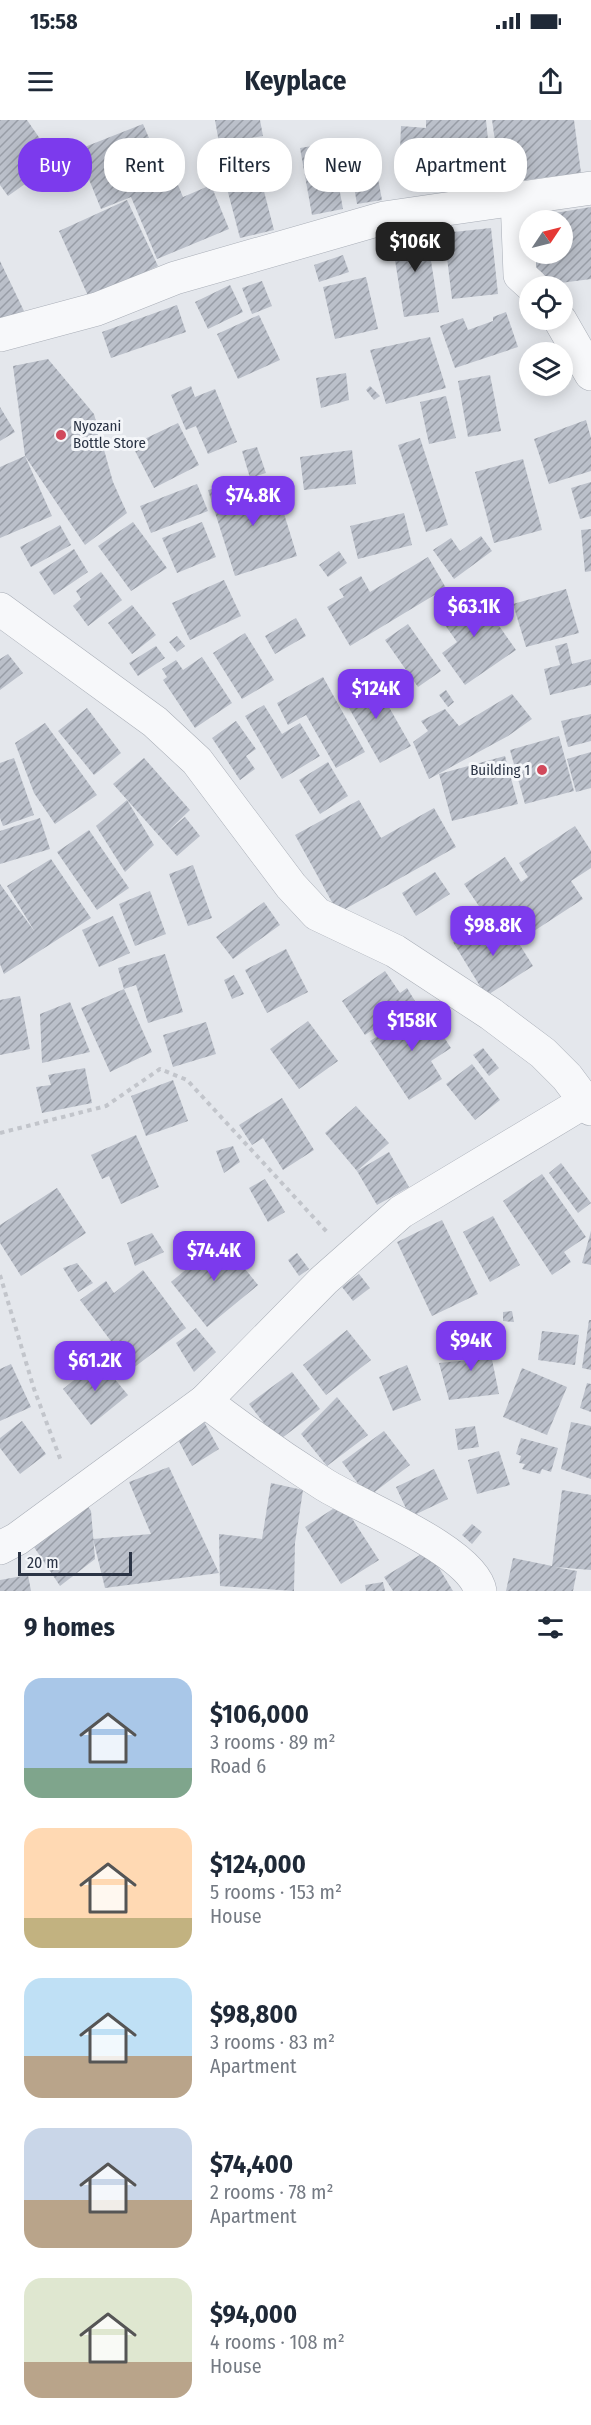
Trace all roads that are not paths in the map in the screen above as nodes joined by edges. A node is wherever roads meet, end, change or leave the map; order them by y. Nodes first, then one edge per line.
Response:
1 (591, 188) edge
2 (517, 198) junction
3 (521, 276) edge
4 (566, 330) edge
5 (0, 335) edge
6 (591, 374) edge
7 (0, 609) edge
8 (589, 1103) edge
9 (205, 1401) junction
10 (0, 1548) edge
11 (480, 1591) edge

1 - 2 street
2 - 3 street
2 - 5 street
4 - 6 street
7 - 8 street
8 - 9 street
9 - 10 street
9 - 11 street

